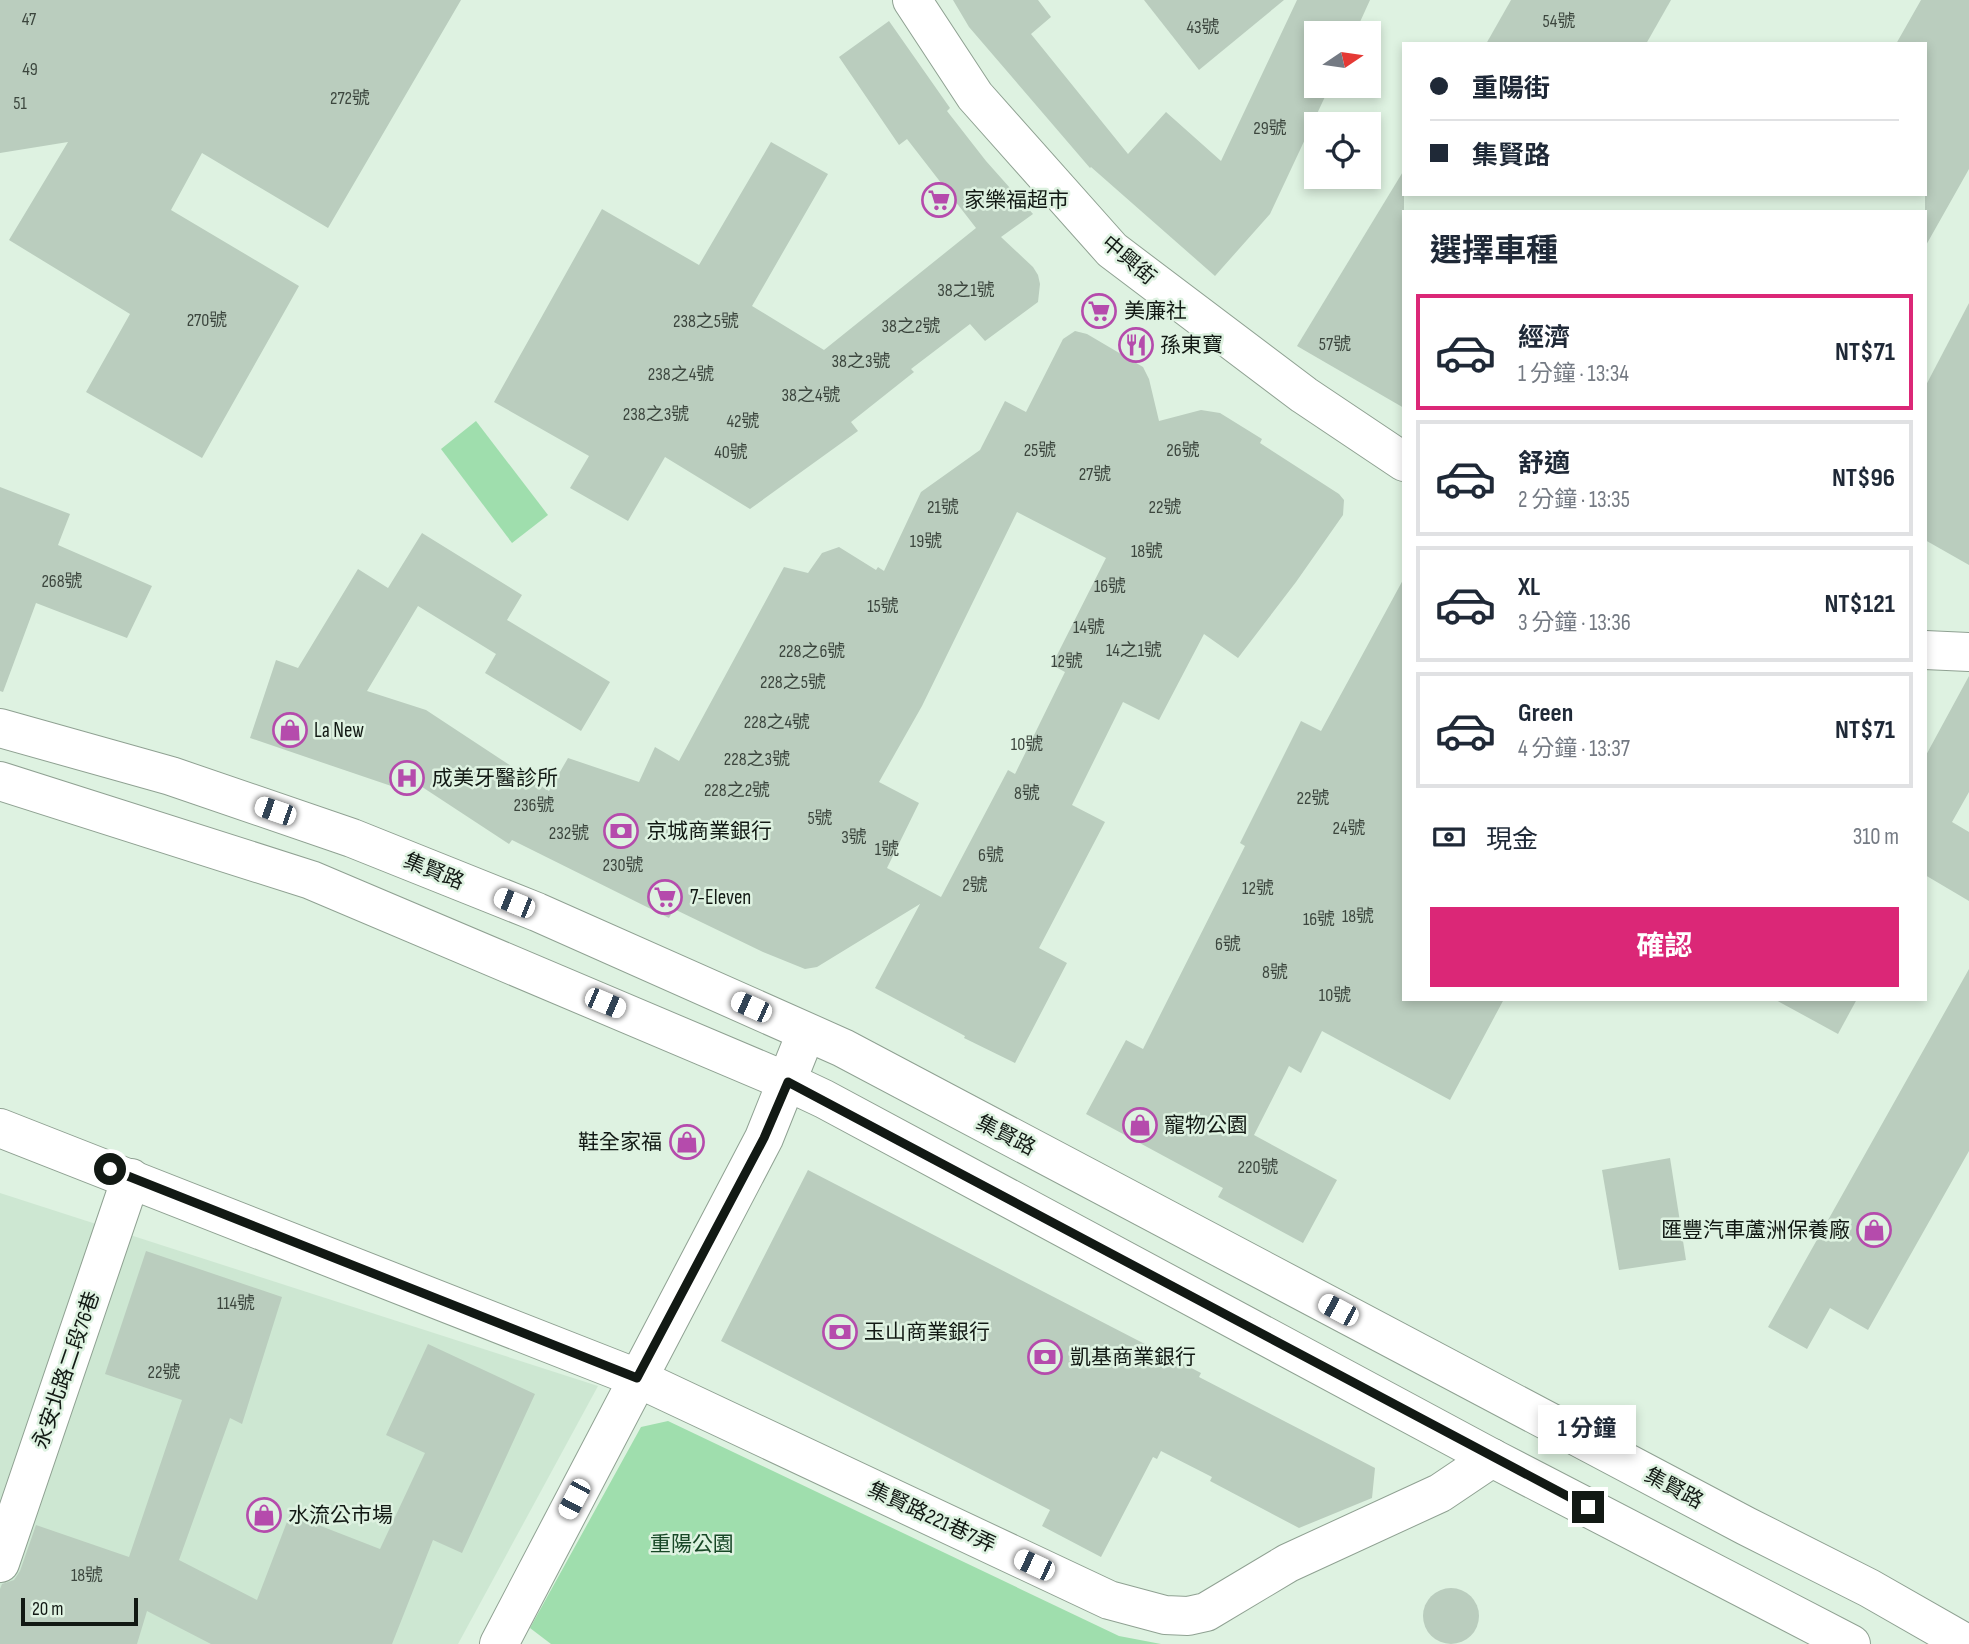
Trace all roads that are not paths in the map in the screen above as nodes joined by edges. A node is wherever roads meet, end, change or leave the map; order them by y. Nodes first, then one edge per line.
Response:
1 (912, 0) edge
2 (1402, 461) edge
3 (1927, 650) edge
4 (1969, 652) edge
5 (0, 728) edge
6 (0, 781) edge
7 (806, 1033) junction
8 (788, 1082) junction
9 (0, 1128) edge
10 (131, 1178) junction
11 (637, 1378) junction
12 (1492, 1458) junction
13 (0, 1563) edge
14 (499, 1644) edge
15 (1851, 1644) edge
16 (1967, 1644) edge

1 - 2 main road, 中興街
3 - 4 main road
5 - 7 main road, 集賢路
6 - 8 main road
7 - 8 main road
7 - 16 main road, 集賢路
8 - 11 main road
8 - 12 main road
9 - 10 main road, 集賢路221巷7弄
10 - 11 main road, 集賢路221巷7弄
10 - 13 main road, 永安北路二段76巷
11 - 12 main road, 集賢路221巷7弄
11 - 14 main road
12 - 15 main road

